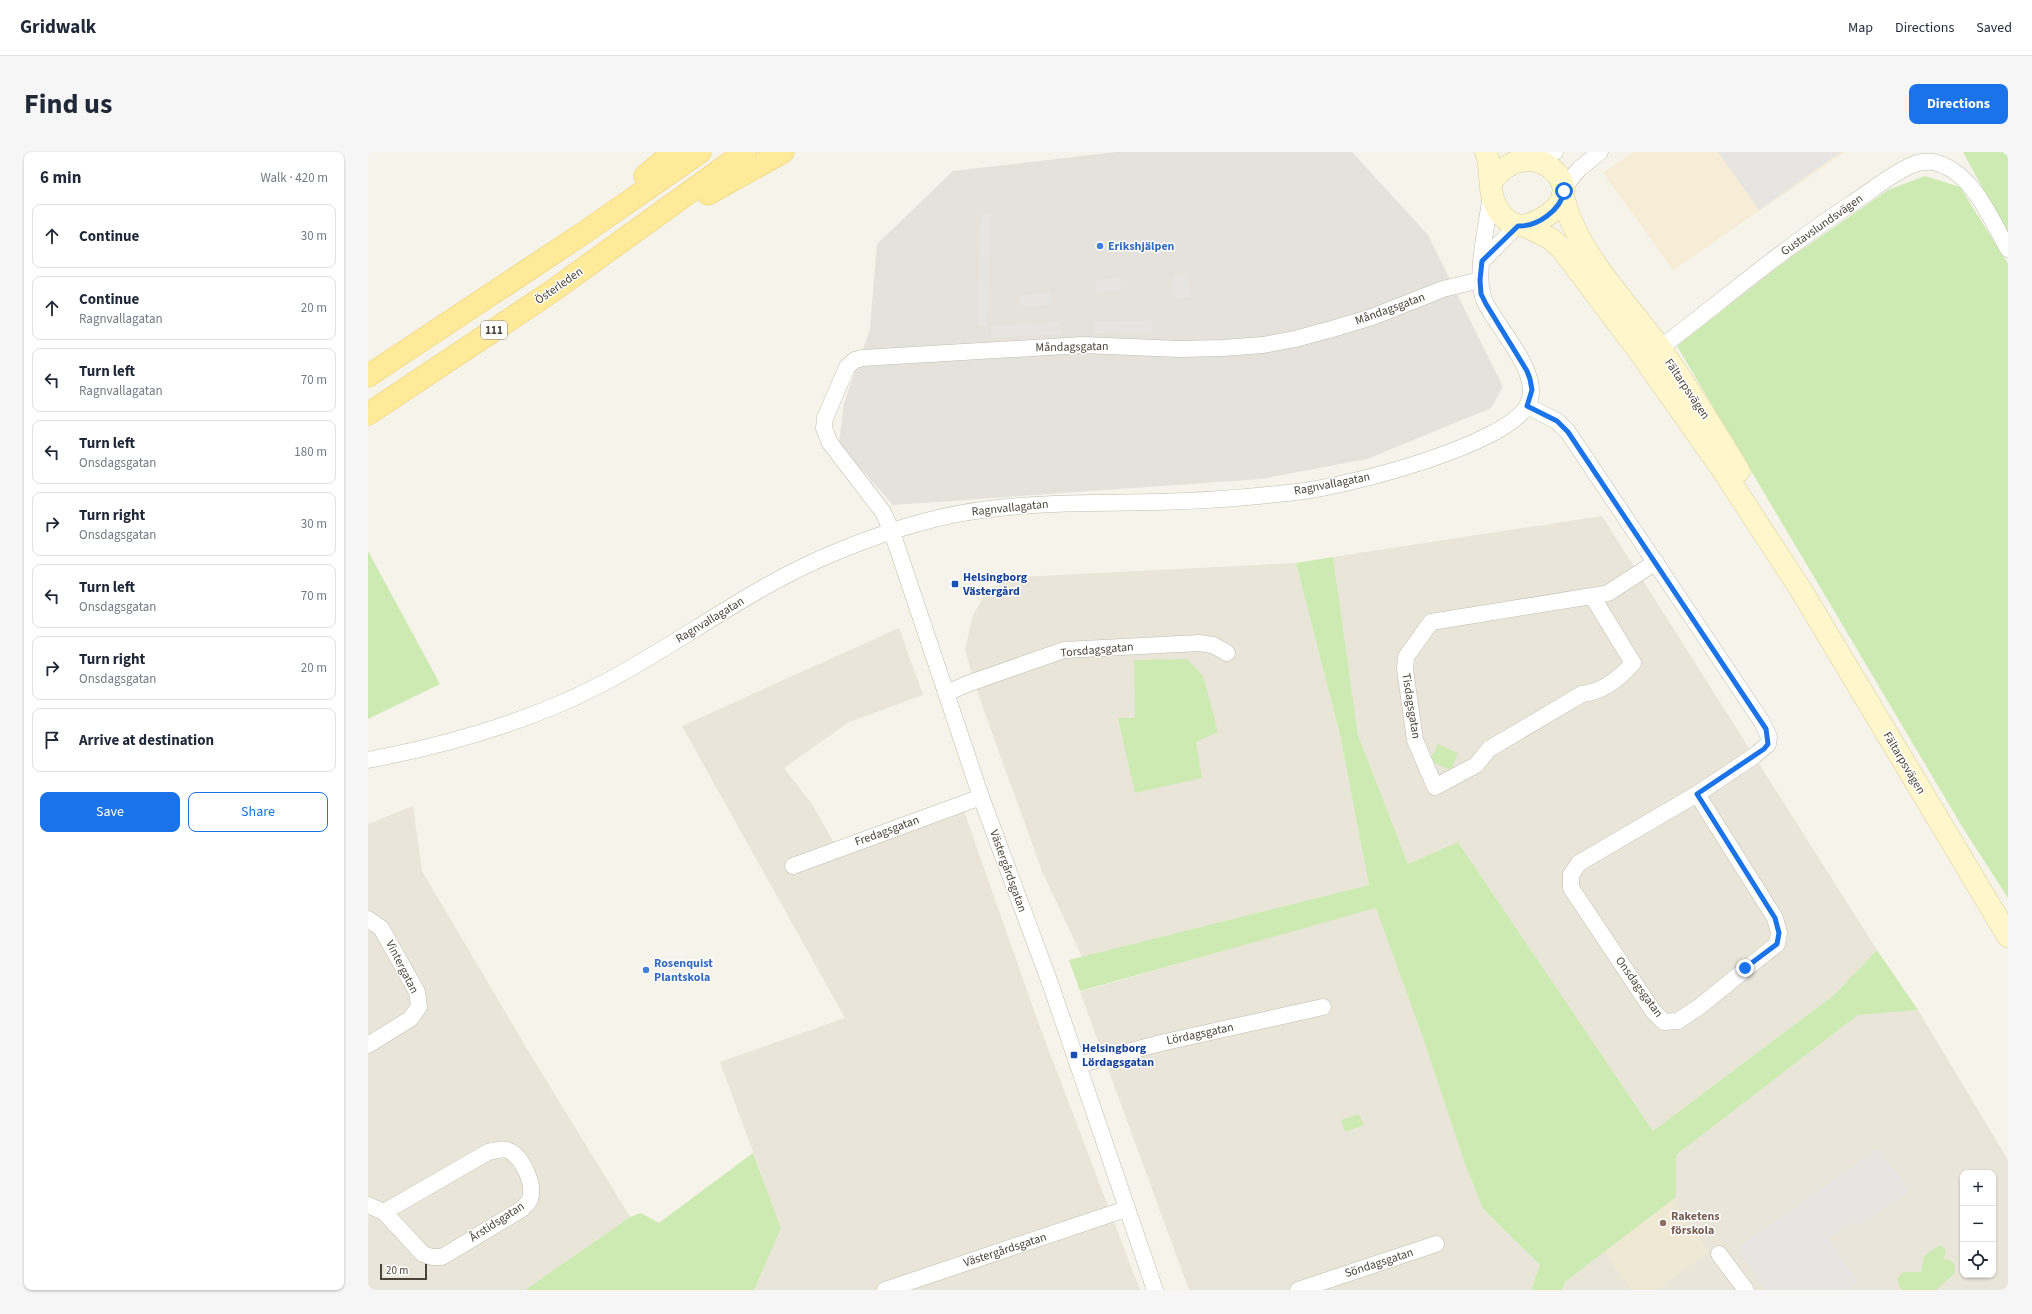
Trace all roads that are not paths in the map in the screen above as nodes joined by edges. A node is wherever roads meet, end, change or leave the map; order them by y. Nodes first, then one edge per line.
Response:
1 (674, 152) edge
2 (700, 152) edge
3 (745, 152) edge
4 (783, 152) edge
5 (1486, 152) edge
6 (1600, 152) edge
7 (1537, 154) edge
8 (1491, 187) junction
9 (1564, 191) junction
10 (1522, 226) junction
11 (618, 244) junction
12 (2008, 249) edge
13 (543, 259) junction
14 (1482, 261) junction
15 (1480, 280) junction
16 (1621, 328) junction
17 (1660, 348) junction
18 (368, 376) edge
19 (1527, 406) junction
20 (368, 414) edge
21 (892, 532) junction
22 (1656, 562) junction
23 (1801, 590) junction
24 (1592, 596) junction
25 (1227, 653) dead end
26 (947, 693) junction
27 (368, 760) edge
28 (1697, 794) junction
29 (981, 797) junction
30 (793, 866) dead end
31 (368, 919) edge
32 (2008, 936) edge
33 (1323, 1007) dead end
34 (368, 1045) edge
35 (1078, 1065) junction
36 (368, 1205) edge
37 (1126, 1209) junction
38 (384, 1212) junction
39 (1436, 1244) dead end
40 (1719, 1254) dead end
41 (885, 1290) edge
42 (1155, 1290) edge
43 (1298, 1290) edge
44 (1746, 1290) edge

1 - 13 main road
2 - 13 main road, 111
3 - 11 main road, Österleden / 111
4 - 11 main road
5 - 8 main road
6 - 9 street
7 - 8 main road
7 - 9 main road
8 - 10 main road
8 - 14 street
9 - 10 main road
9 - 17 main road, Fältarpsvägen
10 - 14 street
10 - 16 main road, Fältarpsvägen
11 - 20 main road, Österleden / 111
12 - 17 street, Gustavslundsvägen
13 - 18 main road, 111
14 - 15 street
15 - 19 street
15 - 21 street, Måndagsgatan
16 - 17 street
16 - 23 main road, Fältarpsvägen
17 - 23 main road, Fältarpsvägen
19 - 21 street, Ragnvallagatan
19 - 22 street, Onsdagsgatan
21 - 26 street, Västergårdsgatan
21 - 27 street, Ragnvallagatan
22 - 24 street, Tisdagsgatan
22 - 28 street, Onsdagsgatan
23 - 32 main road, Fältarpsvägen
24 - 24 street, Tisdagsgatan
25 - 26 street, Torsdagsgatan
26 - 29 street, Västergårdsgatan
28 - 28 street, Onsdagsgatan
29 - 30 street, Fredagsgatan
29 - 35 street, Västergårdsgatan
31 - 34 street, Vintergatan
33 - 35 street, Lördagsgatan
35 - 37 street, Västergårdsgatan
36 - 38 street, Årstidsgatan
37 - 41 street, Västergårdsgatan
37 - 42 street, Västergårdsgatan
38 - 38 street, Årstidsgatan
39 - 43 street, Söndagsgatan
40 - 44 street

